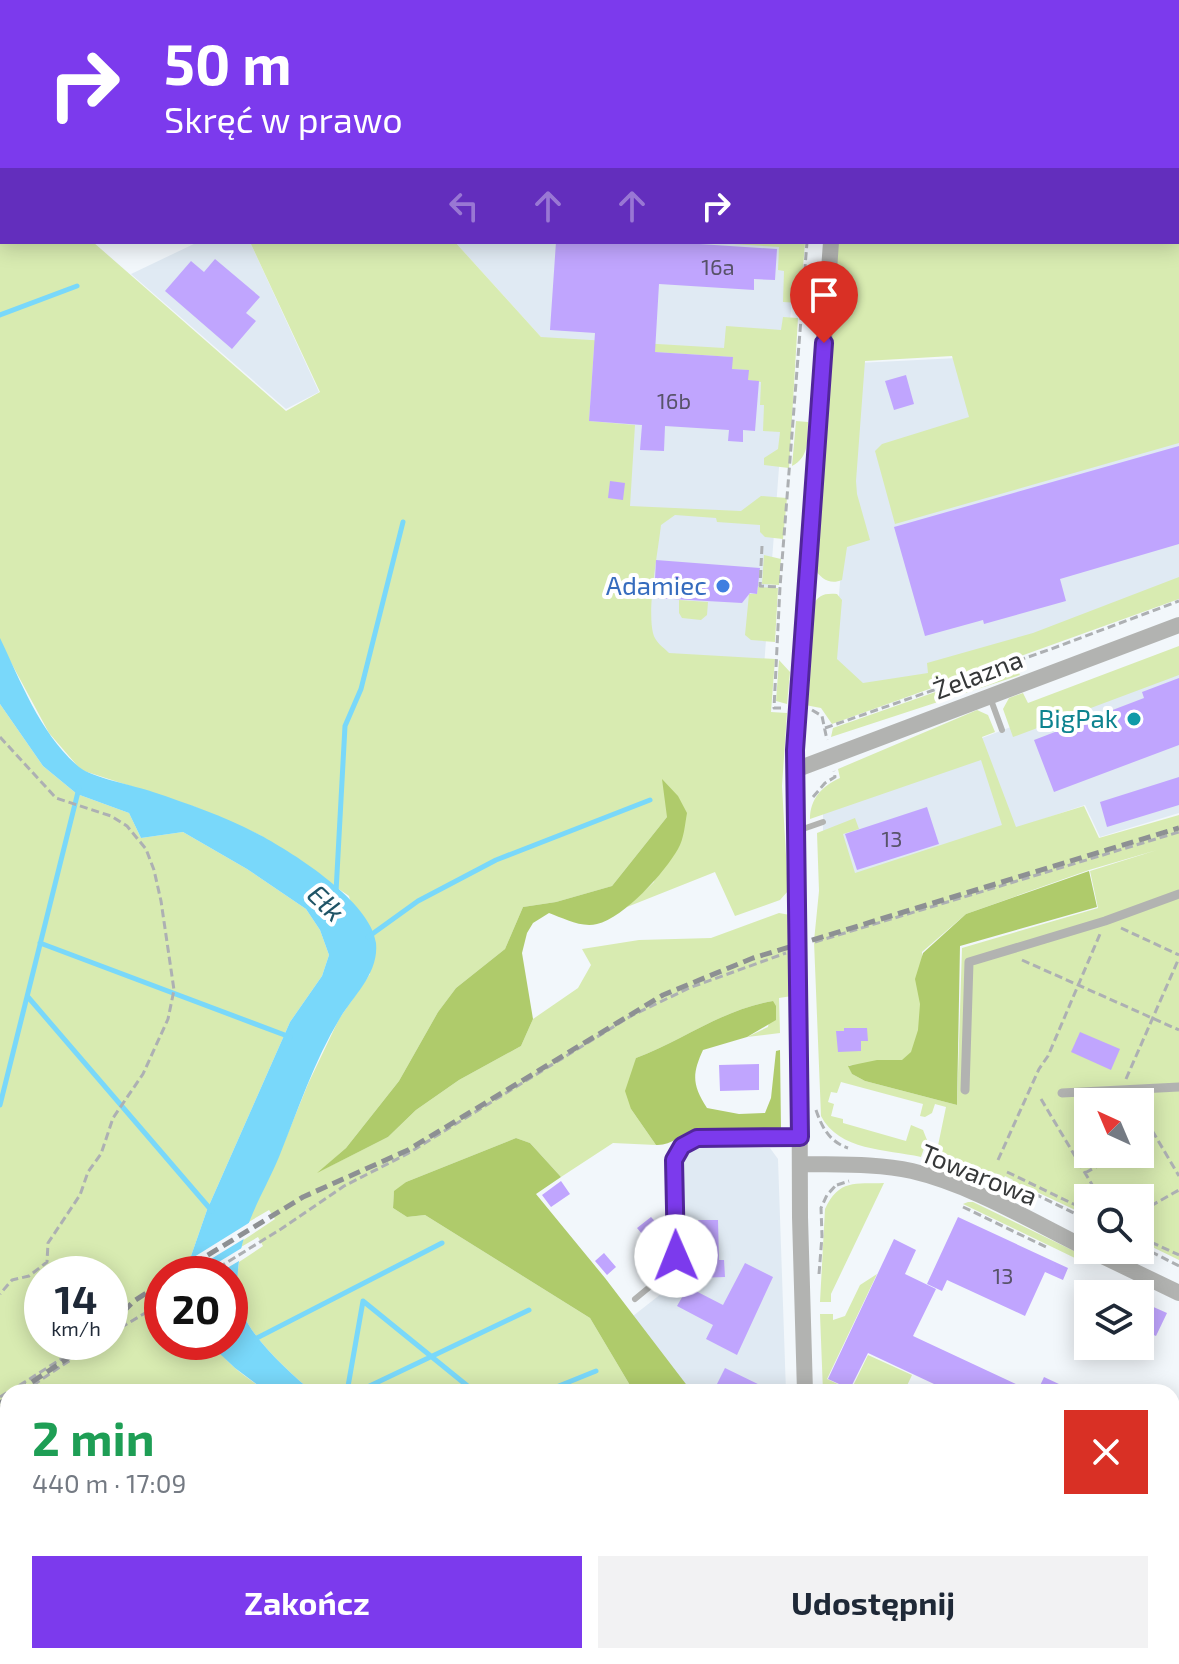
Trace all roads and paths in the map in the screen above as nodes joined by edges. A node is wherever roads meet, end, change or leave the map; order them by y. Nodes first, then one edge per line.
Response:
1 (807, 244) edge
2 (831, 244) edge
3 (762, 546) dead end
4 (780, 587) junction
5 (1179, 601) edge
6 (1179, 625) edge
7 (989, 697) junction
8 (798, 709) junction
9 (825, 728) dead end
10 (1002, 730) dead end
11 (0, 737) edge
12 (795, 770) junction
13 (823, 822) dead end
14 (795, 832) junction
15 (1179, 832) edge
16 (1179, 894) edge
17 (1105, 921) junction
18 (799, 947) junction
19 (1003, 951) junction
20 (1179, 957) edge
21 (1079, 985) junction
22 (1153, 1018) junction
23 (1179, 1030) edge
24 (1179, 1087) edge
25 (1126, 1088) edge
26 (1153, 1088) edge
27 (965, 1090) dead end
28 (1074, 1092) edge
29 (1062, 1093) dead end
30 (1041, 1099) dead end
31 (815, 1102) dead end
32 (1155, 1134) edge
33 (800, 1137) junction
34 (836, 1144) junction
35 (850, 1148) dead end
36 (998, 1160) dead end
37 (800, 1164) junction
38 (837, 1165) junction
39 (1094, 1168) edge
40 (1007, 1172) dead end
41 (1085, 1173) junction
42 (1179, 1176) edge
43 (848, 1181) dead end
44 (1092, 1184) edge
45 (837, 1185) junction
46 (999, 1185) dead end
47 (1179, 1190) edge
48 (953, 1200) dead end
49 (1074, 1204) edge
50 (1154, 1204) edge
51 (1074, 1213) edge
52 (1074, 1242) edge
53 (1154, 1243) edge
54 (1050, 1249) dead end
55 (1154, 1253) edge
56 (1179, 1255) edge
57 (237, 1256) edge
58 (1120, 1264) edge
59 (1179, 1266) edge
60 (819, 1278) dead end
61 (1179, 1293) edge
62 (0, 1294) edge
63 (635, 1299) dead end
64 (59, 1360) edge
65 (70, 1360) edge
66 (21, 1384) edge
67 (35, 1384) edge
68 (805, 1384) edge

1 - 4 path
2 - 8 street
3 - 4 path
4 - 8 path
5 - 9 path
6 - 7 street, Żelazna
7 - 10 lane
7 - 12 street, Żelazna
8 - 12 street
11 - 62 path
12 - 14 street
13 - 14 lane
14 - 18 street
15 - 18 path
16 - 17 street
17 - 19 street
17 - 20 path
17 - 21 path
18 - 33 street
18 - 57 path
19 - 21 path
19 - 27 street
20 - 22 path
21 - 22 path
21 - 36 path
22 - 23 path
22 - 25 path
24 - 26 street
28 - 29 street
30 - 41 path
31 - 34 path
32 - 42 path
33 - 37 street
33 - 63 lane
34 - 35 path
34 - 38 path
37 - 38 street, Towarowa
37 - 68 street
38 - 45 path
38 - 52 street, Towarowa
39 - 41 path
40 - 49 path
41 - 44 path
43 - 45 path
45 - 60 path
46 - 51 path
47 - 50 path
48 - 54 path
53 - 56 path
55 - 59 path
58 - 61 street, Towarowa
64 - 66 path
65 - 67 path

